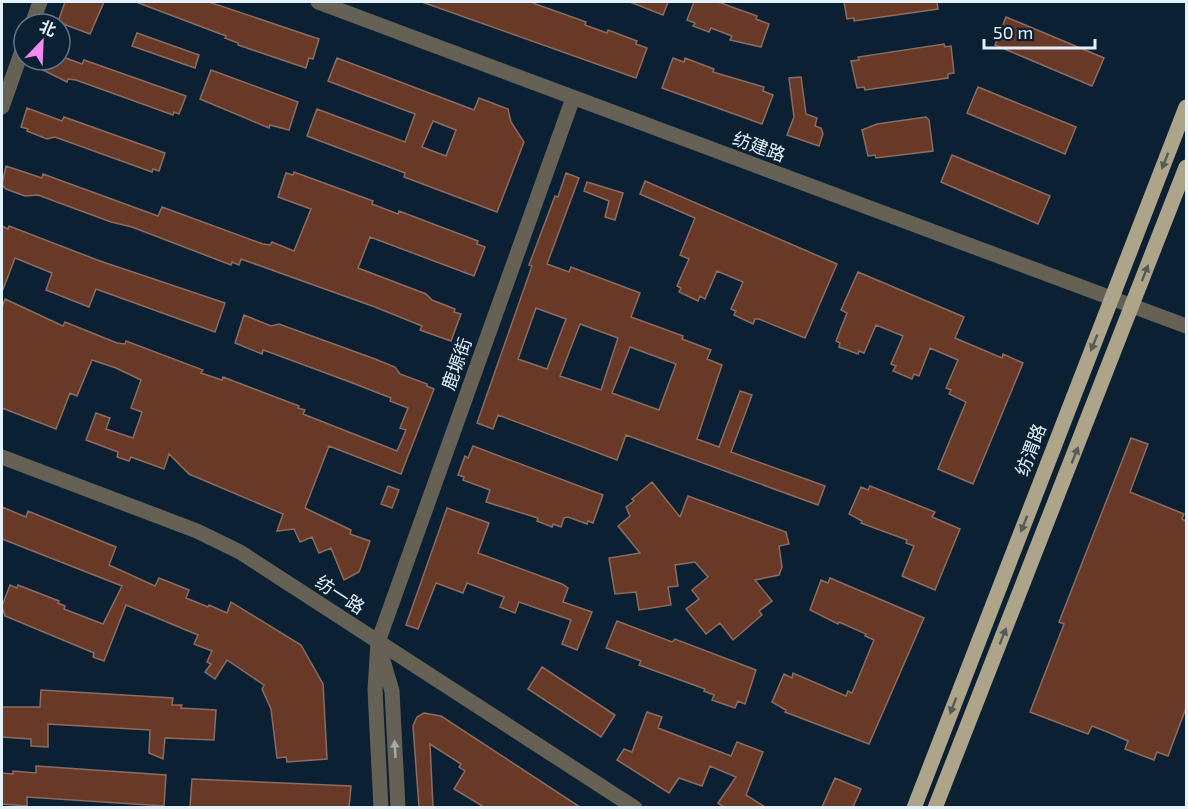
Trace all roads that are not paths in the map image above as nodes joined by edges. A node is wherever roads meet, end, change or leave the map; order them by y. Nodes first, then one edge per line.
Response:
1 (318, 2) edge
2 (14, 72) edge
3 (573, 98) junction
4 (1186, 106) edge
5 (2, 107) edge
6 (1186, 167) edge
7 (1112, 299) junction
8 (1133, 306) junction
9 (1186, 326) edge
10 (2, 457) edge
11 (378, 642) junction
12 (381, 807) edge
13 (398, 807) edge
14 (635, 807) edge
15 (914, 807) edge
16 (935, 807) edge

1 - 3 street, 纺建路
2 - 5 street
3 - 7 street, 纺建路
3 - 11 street, 鹿塬街
4 -> 7 main road, 纺渭路
8 -> 6 main road
7 - 8 street, 纺建路
7 -> 15 main road, 纺渭路
8 - 9 street, 纺建路
16 -> 8 main road
10 - 11 street, 纺一路
11 - 12 street, 鹿塬街
13 -> 11 street
11 - 14 street, 纺一路

